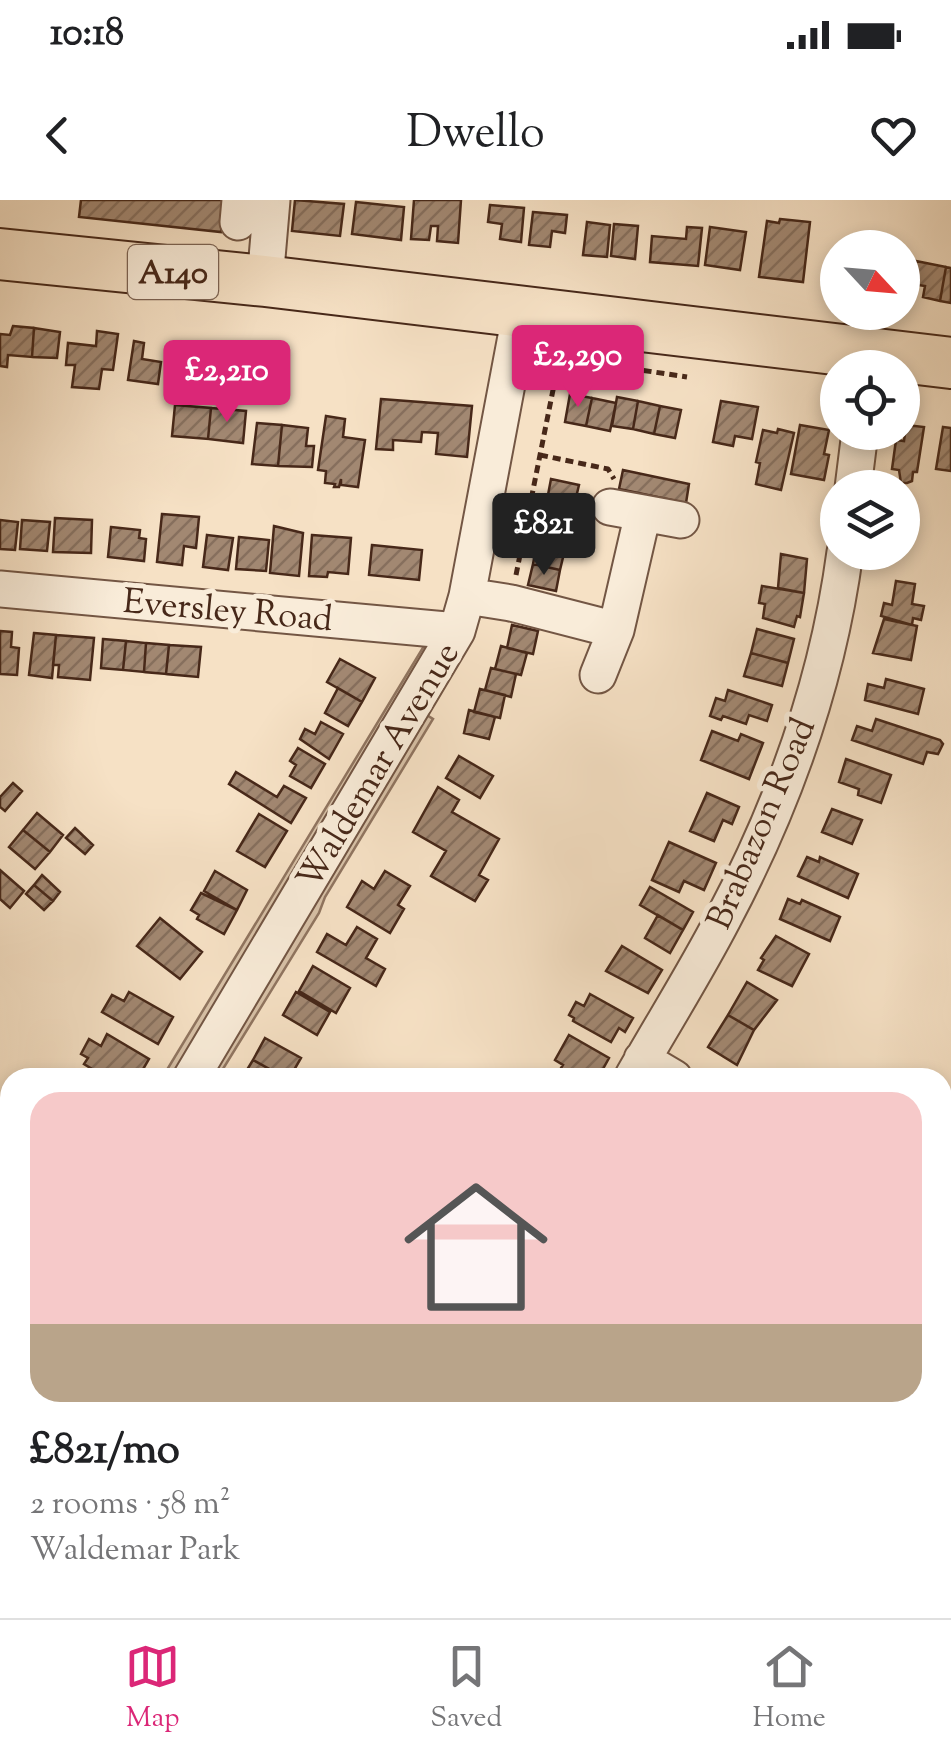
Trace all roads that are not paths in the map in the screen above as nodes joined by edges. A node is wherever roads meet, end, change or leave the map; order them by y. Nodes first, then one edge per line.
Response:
1 (272, 200) edge
2 (0, 254) edge
3 (265, 280) junction
4 (522, 310) junction
5 (820, 353) edge
6 (920, 362) edge
7 (951, 364) edge
8 (681, 520) dead end
9 (842, 570) edge
10 (0, 589) edge
11 (468, 596) junction
12 (616, 630) junction
13 (457, 631) junction
14 (598, 675) dead end
15 (197, 1068) edge
16 (637, 1068) edge

1 - 3 street
2 - 3 highway, A140
3 - 4 highway, A140
4 - 5 highway, A140
4 - 11 street, Waldemar Avenue
6 - 7 highway, A140
8 - 12 street
9 - 16 street, Brabazon Road
10 - 13 street, Eversley Road
11 - 12 street
11 - 13 street, Waldemar Avenue
12 - 14 street
13 - 15 street, Waldemar Avenue

